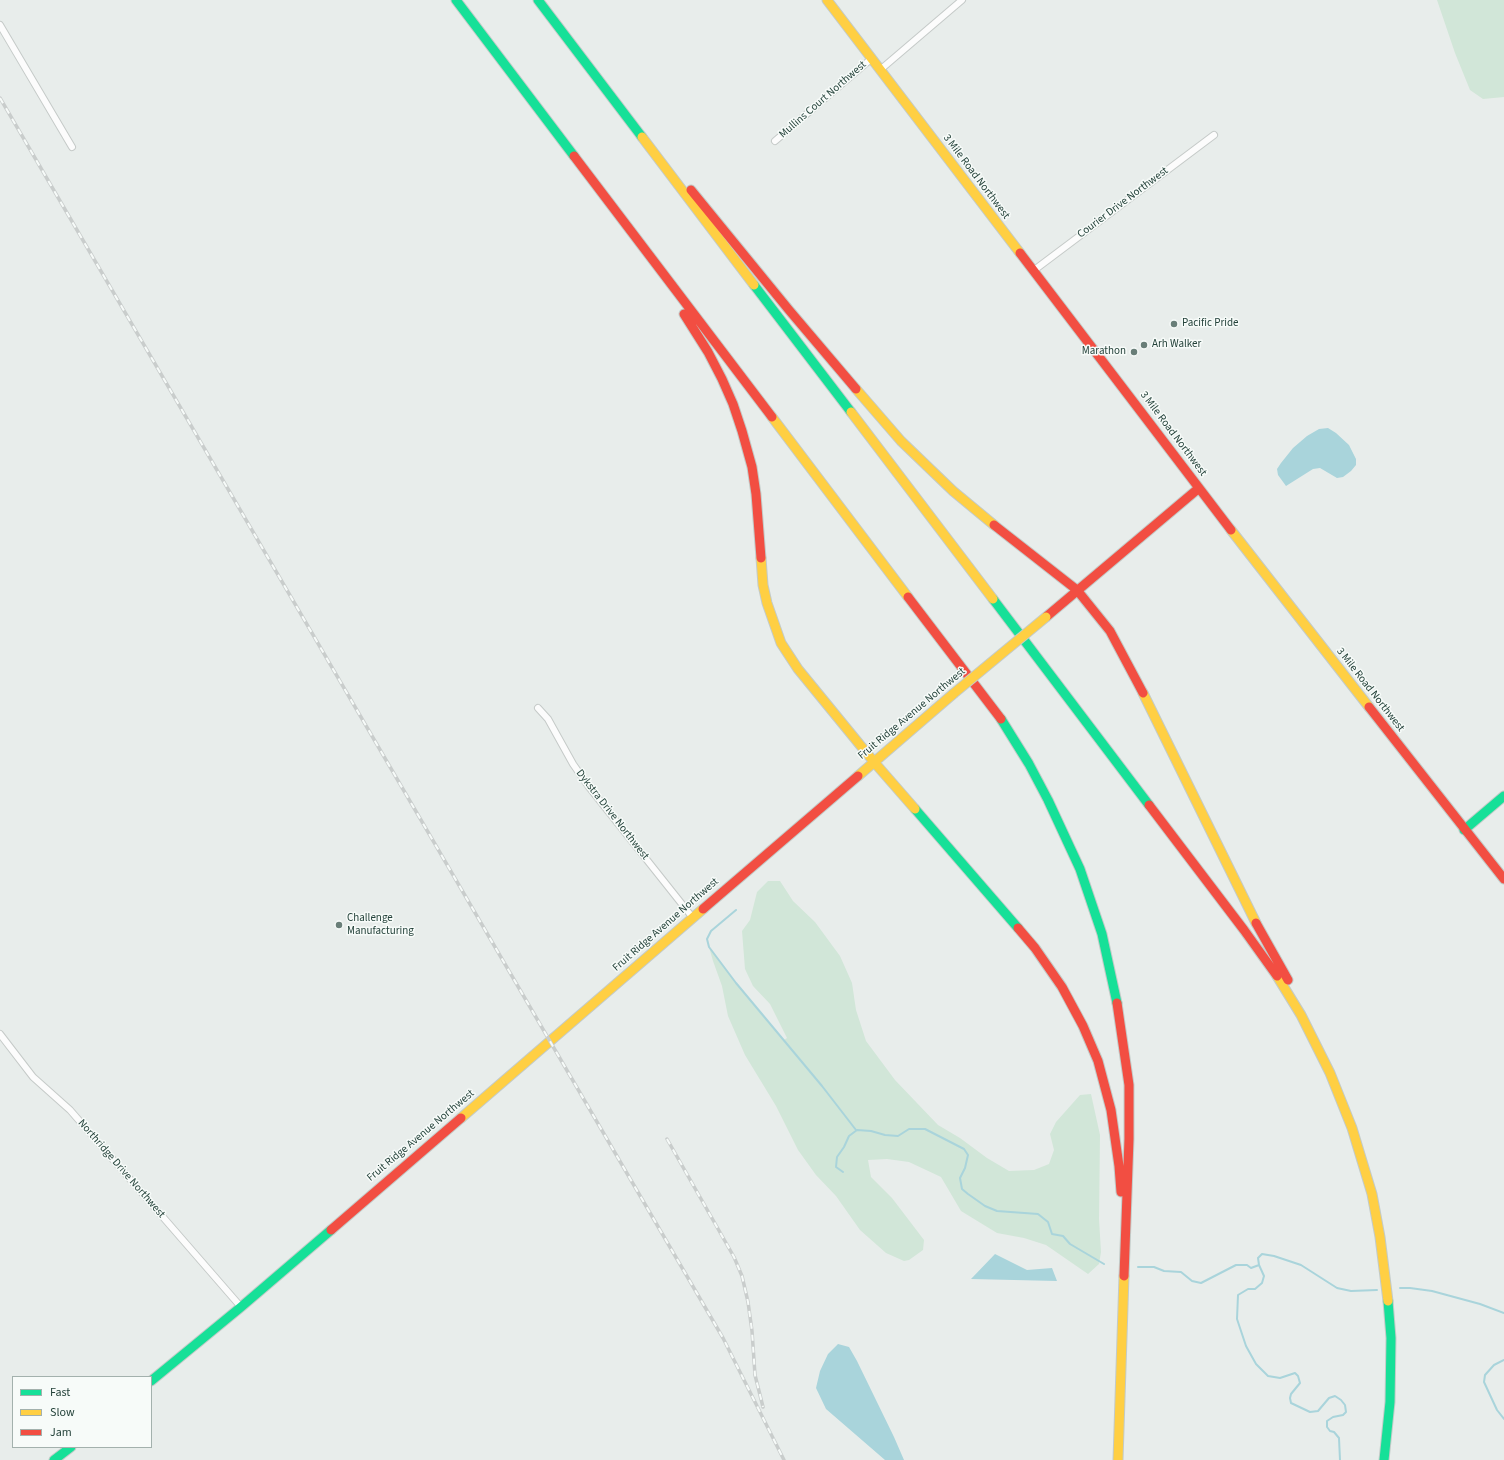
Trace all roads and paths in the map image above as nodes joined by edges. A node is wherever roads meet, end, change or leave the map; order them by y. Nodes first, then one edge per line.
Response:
1 (456, 0) edge
2 (538, 0) edge
3 (827, 0) edge
4 (962, 0) edge
5 (0, 25) edge
6 (561, 31) junction
7 (871, 58) junction
8 (880, 70) junction
9 (1214, 134) dead end
10 (775, 141) dead end
11 (72, 147) dead end
12 (613, 208) junction
13 (1033, 271) junction
14 (1199, 488) junction
15 (1077, 590) junction
16 (538, 708) dead end
17 (874, 762) junction
18 (1504, 796) edge
19 (1464, 830) junction
20 (1504, 879) edge
21 (693, 918) junction
22 (0, 1034) edge
23 (1321, 1054) junction
24 (1126, 1251) junction
25 (240, 1307) junction
26 (152, 1380) edge
27 (70, 1448) edge
28 (54, 1460) edge
29 (1118, 1460) edge
30 (1384, 1460) edge

1 - 12 main road
2 - 6 main road
3 - 7 main road, 3 Mile Road Northwest
4 - 8 street, Mullins Court Northwest
5 - 11 street
6 - 15 main road
6 - 23 main road
7 - 8 main road, 3 Mile Road Northwest
7 - 10 street, Mullins Court Northwest
8 - 13 main road, 3 Mile Road Northwest
9 - 13 street, Courier Drive Northwest
12 - 17 main road
12 - 24 main road
13 - 14 main road, 3 Mile Road Northwest
14 - 15 main road, Fruit Ridge Avenue Northwest
14 - 19 main road, 3 Mile Road Northwest
15 - 17 main road, Fruit Ridge Avenue Northwest, bridge
15 - 23 main road
16 - 21 street, Dykstra Drive Northwest
17 - 21 main road, Fruit Ridge Avenue Northwest
17 - 24 main road
18 - 19 main road
19 - 20 main road, 3 Mile Road Northwest
21 - 25 main road, Fruit Ridge Avenue Northwest
22 - 25 street, Northridge Drive Northwest
23 - 30 main road
24 - 29 main road
25 - 26 main road, Fruit Ridge Avenue Northwest
27 - 28 main road

